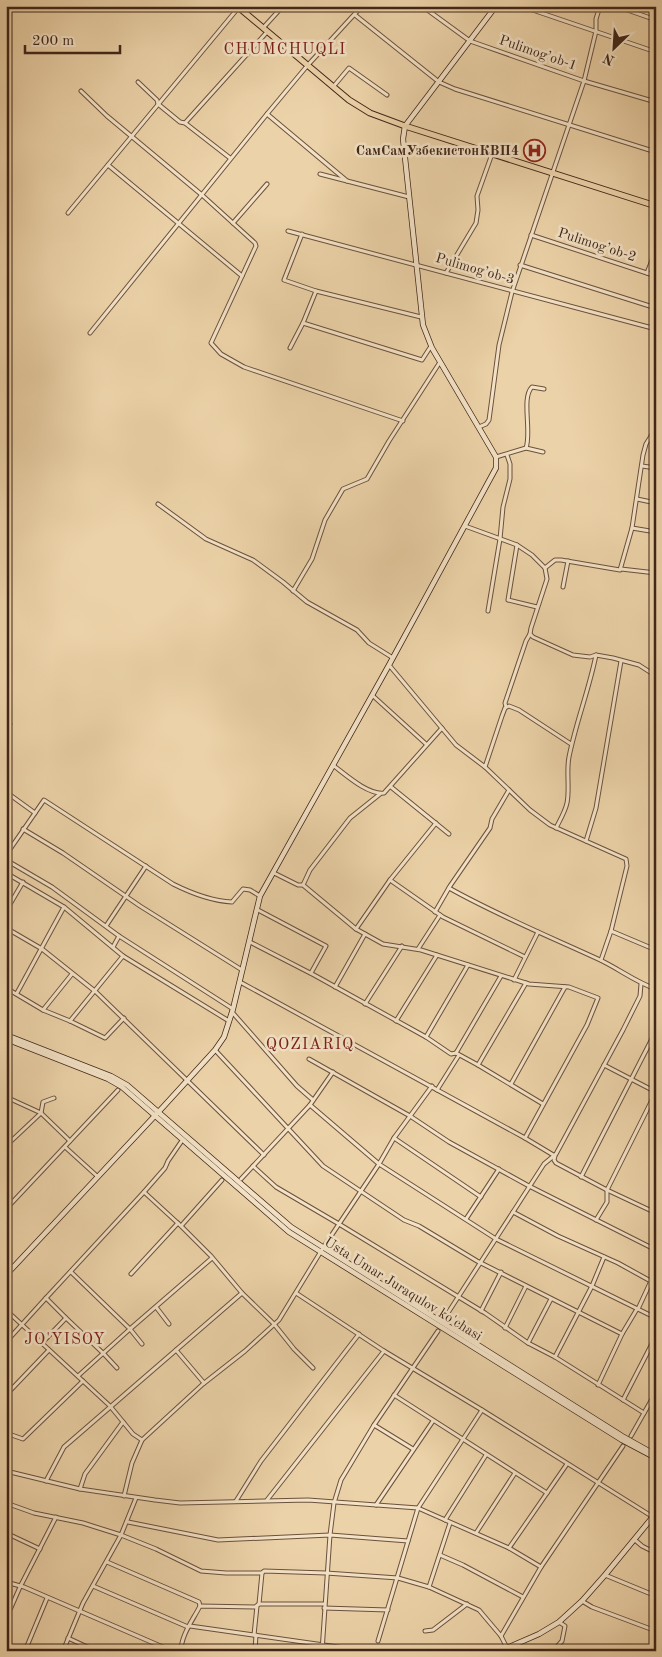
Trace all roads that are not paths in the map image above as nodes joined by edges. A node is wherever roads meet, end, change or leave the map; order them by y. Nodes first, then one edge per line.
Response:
1 (283, 6) edge
2 (362, 6) edge
3 (422, 6) edge
4 (496, 6) edge
5 (521, 6) edge
6 (600, 6) edge
7 (616, 6) edge
8 (238, 7) edge
9 (355, 15) junction
10 (656, 20) edge
11 (265, 30) junction
12 (596, 31) junction
13 (470, 41) junction
14 (656, 52) edge
15 (307, 66) junction
16 (138, 82) dead end
17 (439, 82) junction
18 (584, 82) junction
19 (333, 87) junction
20 (80, 90) dead end
21 (387, 94) dead end
22 (656, 102) edge
23 (158, 104) junction
24 (267, 114) junction
25 (186, 124) junction
26 (570, 124) junction
27 (405, 126) junction
28 (132, 137) junction
29 (656, 152) edge
30 (492, 154) junction
31 (230, 158) junction
32 (108, 165) junction
33 (552, 172) junction
34 (320, 174) dead end
35 (346, 181) junction
36 (267, 184) dead end
37 (202, 195) junction
38 (409, 197) junction
39 (656, 206) edge
40 (68, 212) dead end
41 (233, 223) junction
42 (178, 225) junction
43 (288, 231) dead end
44 (302, 234) junction
45 (531, 235) junction
46 (656, 250) edge
47 (416, 264) junction
48 (520, 265) junction
49 (446, 273) junction
50 (647, 273) junction
51 (242, 276) junction
52 (656, 276) edge
53 (316, 291) junction
54 (512, 292) junction
55 (656, 308) edge
56 (421, 317) junction
57 (303, 323) junction
58 (656, 329) edge
59 (90, 333) dead end
60 (431, 346) junction
61 (290, 348) dead end
62 (440, 362) junction
63 (544, 389) dead end
64 (402, 422) junction
65 (478, 428) junction
66 (656, 428) edge
67 (526, 448) junction
68 (543, 452) dead end
69 (508, 455) junction
70 (496, 457) junction
71 (642, 466) junction
72 (656, 468) edge
73 (637, 500) junction
74 (656, 503) edge
75 (158, 504) dead end
76 (465, 526) junction
77 (632, 528) junction
78 (656, 532) edge
79 (500, 539) junction
80 (517, 544) junction
81 (568, 561) junction
82 (545, 568) junction
83 (621, 569) junction
84 (656, 573) edge
85 (562, 587) dead end
86 (293, 592) junction
87 (537, 606) junction
88 (488, 611) dead end
89 (530, 634) junction
90 (596, 656) junction
91 (393, 658) junction
92 (621, 661) junction
93 (390, 665) junction
94 (656, 676) edge
95 (372, 695) junction
96 (506, 707) junction
97 (10, 724) dead end
98 (442, 728) junction
99 (6, 729) edge
100 (426, 744) junction
101 (571, 744) dead end
102 (334, 766) junction
103 (485, 767) junction
104 (391, 787) junction
105 (509, 790) junction
106 (6, 792) edge
107 (380, 794) junction
108 (34, 813) junction
109 (436, 823) junction
110 (556, 828) junction
111 (23, 829) junction
112 (449, 834) dead end
113 (586, 841) junction
114 (6, 855) edge
115 (6, 860) edge
116 (146, 866) junction
117 (6, 873) edge
118 (274, 873) junction
119 (390, 880) junction
120 (22, 882) junction
121 (303, 884) junction
122 (449, 888) junction
123 (126, 895) junction
124 (260, 896) junction
125 (64, 907) junction
126 (258, 910) junction
127 (6, 911) edge
128 (435, 912) junction
129 (440, 915) junction
130 (106, 926) junction
131 (6, 928) edge
132 (356, 929) junction
133 (611, 931) junction
134 (538, 932) junction
135 (365, 934) junction
136 (119, 936) junction
137 (250, 942) junction
138 (402, 946) junction
139 (113, 947) junction
140 (42, 948) junction
141 (418, 949) junction
142 (656, 950) edge
143 (437, 955) junction
144 (123, 956) junction
145 (525, 957) junction
146 (601, 960) junction
147 (468, 965) junction
148 (242, 970) junction
149 (311, 973) junction
150 (72, 974) junction
151 (501, 976) junction
152 (514, 980) junction
153 (240, 982) junction
154 (526, 983) junction
155 (641, 984) junction
156 (335, 987) junction
157 (566, 987) junction
158 (6, 988) edge
159 (656, 989) edge
160 (94, 990) junction
161 (17, 993) junction
162 (365, 1004) junction
163 (43, 1010) junction
164 (232, 1011) junction
165 (124, 1018) junction
166 (70, 1021) junction
167 (229, 1021) junction
168 (396, 1021) junction
169 (656, 1031) edge
170 (6, 1035) edge
171 (426, 1037) junction
172 (6, 1039) edge
173 (215, 1050) junction
174 (458, 1054) junction
175 (309, 1059) dead end
176 (478, 1065) junction
177 (604, 1065) junction
178 (333, 1072) junction
179 (631, 1079) junction
180 (186, 1080) junction
181 (511, 1084) junction
182 (432, 1086) junction
183 (118, 1090) dead end
184 (437, 1090) junction
185 (6, 1097) edge
186 (54, 1098) dead end
187 (313, 1100) junction
188 (543, 1104) junction
189 (310, 1105) junction
190 (41, 1113) junction
191 (157, 1113) junction
192 (410, 1116) junction
193 (288, 1129) junction
194 (394, 1138) junction
195 (525, 1138) junction
196 (70, 1141) junction
197 (181, 1142) dead end
198 (65, 1146) junction
199 (264, 1155) junction
200 (555, 1156) junction
201 (6, 1157) edge
202 (379, 1164) junction
203 (253, 1166) junction
204 (499, 1169) junction
205 (98, 1176) junction
206 (581, 1177) junction
207 (241, 1179) dead end
208 (222, 1180) dead end
209 (529, 1186) junction
210 (360, 1190) junction
211 (608, 1190) junction
212 (144, 1192) junction
213 (481, 1197) junction
214 (6, 1209) edge
215 (513, 1212) junction
216 (656, 1213) edge
217 (466, 1219) junction
218 (596, 1220) junction
219 (179, 1224) junction
220 (339, 1224) junction
221 (496, 1239) junction
222 (322, 1250) junction
223 (656, 1250) edge
224 (604, 1257) junction
225 (212, 1258) junction
226 (480, 1262) junction
227 (71, 1272) junction
228 (501, 1272) junction
229 (131, 1274) dead end
230 (6, 1275) edge
231 (651, 1281) junction
232 (656, 1284) edge
233 (526, 1285) junction
234 (592, 1286) junction
235 (296, 1292) junction
236 (242, 1293) junction
237 (46, 1298) junction
238 (459, 1298) junction
239 (551, 1299) junction
240 (156, 1307) junction
241 (637, 1309) junction
242 (6, 1310) edge
243 (481, 1311) junction
244 (578, 1312) junction
245 (66, 1318) junction
246 (656, 1318) edge
247 (444, 1319) dead end
248 (169, 1324) dead end
249 (274, 1324) junction
250 (22, 1325) junction
251 (505, 1328) junction
252 (130, 1329) junction
253 (438, 1331) dead end
254 (359, 1334) junction
255 (622, 1334) junction
256 (656, 1336) edge
257 (6, 1342) edge
258 (42, 1343) junction
259 (528, 1343) junction
260 (142, 1344) dead end
261 (49, 1350) junction
262 (176, 1350) junction
263 (384, 1351) junction
264 (104, 1354) junction
265 (555, 1357) junction
266 (412, 1367) junction
267 (117, 1368) dead end
268 (313, 1368) dead end
269 (78, 1376) junction
270 (83, 1381) junction
271 (204, 1383) junction
272 (598, 1385) junction
273 (656, 1392) edge
274 (6, 1395) edge
275 (394, 1395) junction
276 (623, 1400) junction
277 (110, 1406) junction
278 (482, 1410) junction
279 (644, 1413) junction
280 (433, 1421) junction
281 (123, 1422) junction
282 (374, 1425) junction
283 (6, 1433) edge
284 (631, 1436) dead end
285 (463, 1439) junction
286 (142, 1440) junction
287 (623, 1446) dead end
288 (413, 1449) junction
289 (486, 1455) junction
290 (656, 1456) edge
291 (567, 1464) junction
292 (6, 1471) edge
293 (515, 1473) junction
294 (46, 1481) junction
295 (598, 1482) junction
296 (80, 1490) junction
297 (547, 1493) junction
298 (124, 1496) junction
299 (136, 1498) junction
300 (236, 1501) junction
301 (267, 1501) junction
302 (334, 1503) junction
303 (8, 1504) edge
304 (376, 1505) junction
305 (418, 1508) junction
306 (6, 1512) edge
307 (654, 1515) edge
308 (56, 1517) junction
309 (446, 1520) junction
310 (128, 1522) junction
311 (450, 1523) junction
312 (6, 1533) edge
313 (476, 1533) junction
314 (121, 1536) junction
315 (330, 1536) junction
316 (635, 1540) junction
317 (408, 1541) junction
318 (509, 1548) junction
319 (40, 1549) junction
320 (656, 1552) edge
321 (440, 1555) junction
322 (107, 1562) junction
323 (541, 1567) junction
324 (326, 1572) junction
325 (262, 1573) junction
326 (605, 1575) junction
327 (398, 1578) junction
328 (6, 1582) edge
329 (93, 1586) junction
330 (20, 1587) junction
331 (429, 1587) junction
332 (656, 1596) edge
333 (523, 1597) junction
334 (47, 1598) junction
335 (582, 1601) junction
336 (466, 1604) junction
337 (258, 1605) junction
338 (200, 1606) junction
339 (324, 1606) junction
340 (388, 1610) junction
341 (80, 1612) junction
342 (6, 1619) edge
343 (559, 1622) junction
344 (190, 1626) junction
345 (425, 1631) dead end
346 (656, 1631) edge
347 (255, 1635) junction
348 (501, 1636) junction
349 (68, 1638) junction
350 (378, 1642) dead end
351 (323, 1644) junction
352 (507, 1648) junction
353 (25, 1651) edge
354 (63, 1651) edge
355 (96, 1651) edge
356 (172, 1651) edge
357 (181, 1651) edge
358 (255, 1651) edge
359 (322, 1651) edge
360 (366, 1651) edge
361 (500, 1651) edge
362 (553, 1651) edge

1 - 11 street
2 - 9 street
3 - 13 street, Pulimog’ob-1
4 - 13 main road
5 - 12 street
6 - 12 street
7 - 10 street
8 - 11 main road
8 - 23 street
9 - 15 street
9 - 17 street
11 - 15 main road
11 - 25 street
12 - 14 street
12 - 18 street
13 - 17 main road
13 - 18 street, Pulimog’ob-1
15 - 19 main road
15 - 24 street
16 - 23 street
17 - 26 street
17 - 27 main road
18 - 22 street, Pulimog’ob-1
18 - 26 street
19 - 21 street
19 - 27 main road
20 - 28 street
23 - 25 street
23 - 28 street
24 - 31 street
24 - 35 street
25 - 31 street
26 - 29 street
26 - 33 street
27 - 30 main road
27 - 38 main road
28 - 32 street
28 - 37 street
30 - 33 main road
30 - 49 street
31 - 37 street
32 - 40 street
32 - 42 street
33 - 39 main road
33 - 45 street
34 - 35 street
35 - 38 street
36 - 41 street
37 - 41 street
37 - 42 street
38 - 47 main road
41 - 51 street
42 - 51 street
42 - 59 street
43 - 44 street, Pulimog’ob-3
44 - 47 street, Pulimog’ob-3
44 - 53 street
45 - 48 street
45 - 50 street, Pulimog’ob-2
46 - 50 street
47 - 49 street, Pulimog’ob-3
47 - 56 main road
48 - 54 street
48 - 55 street
49 - 54 street, Pulimog’ob-3
50 - 52 street, Pulimog’ob-2
51 - 64 street
53 - 56 street
53 - 57 street
54 - 58 street, Pulimog’ob-3
54 - 65 street
56 - 60 main road
57 - 60 street
57 - 61 street
60 - 62 main road
62 - 64 street
62 - 65 main road
63 - 67 street
64 - 86 street
65 - 70 main road
66 - 71 street
67 - 68 street
67 - 69 street
69 - 70 street
69 - 79 street
70 - 76 main road
71 - 72 street
71 - 73 street
73 - 74 street
73 - 77 street
75 - 86 street
76 - 79 street
76 - 91 main road
77 - 78 street
77 - 83 street
79 - 80 street
79 - 88 street
80 - 82 street
80 - 87 street
81 - 82 street
81 - 83 street
81 - 85 street
82 - 87 street
83 - 84 street
86 - 91 street
87 - 89 street
89 - 90 street
89 - 96 street
90 - 92 street
90 - 110 street
91 - 93 main road
92 - 94 street
92 - 113 street
93 - 95 main road
93 - 98 street
95 - 100 street
95 - 102 main road
96 - 101 street
96 - 103 street
97 - 99 street
98 - 100 street
98 - 103 street
100 - 104 street
102 - 107 street
102 - 118 main road
103 - 105 street
104 - 107 street
104 - 109 street
105 - 110 street
105 - 122 street
106 - 108 street
107 - 121 street
108 - 111 street
108 - 116 street
109 - 112 street
109 - 119 street
110 - 113 street
111 - 114 street
111 - 123 street
113 - 133 street
115 - 130 street
116 - 123 street
116 - 124 street
117 - 120 street
118 - 121 street
118 - 124 main road
119 - 128 street
119 - 132 street
120 - 125 street
120 - 127 street
121 - 132 street
122 - 128 street
122 - 134 street
123 - 130 street
123 - 148 street
124 - 126 main road
125 - 139 street
125 - 140 street
126 - 137 main road
126 - 149 street
128 - 129 street
129 - 141 street
129 - 145 street
130 - 136 street
131 - 140 street
132 - 135 street
133 - 142 street
133 - 146 street
134 - 145 street
134 - 146 street
135 - 138 street
135 - 156 street
136 - 139 street
136 - 164 street
137 - 148 main road
137 - 149 street
138 - 141 street
138 - 162 street
139 - 144 street
140 - 150 street
140 - 161 street
141 - 143 street
143 - 147 street
143 - 168 street
144 - 160 street
144 - 167 street
145 - 152 street
146 - 155 street
147 - 151 street
147 - 171 street
148 - 153 main road
149 - 156 street
150 - 160 street
150 - 163 street
151 - 152 street
151 - 174 street
152 - 154 street
153 - 164 main road
153 - 182 street
154 - 157 street
154 - 176 street
155 - 159 street
155 - 177 street
156 - 162 street
157 - 181 street
157 - 188 street
158 - 161 street
160 - 165 street
160 - 166 street
161 - 163 street
162 - 168 street
163 - 166 street
164 - 167 main road
164 - 187 street
165 - 166 street
165 - 180 street
167 - 173 main road
168 - 171 street
169 - 179 street
170 - 191 main road
171 - 174 street
172 - 191 main road
173 - 180 main road
173 - 193 street
174 - 176 street
174 - 184 street
175 - 178 street
176 - 181 street
177 - 179 street
177 - 200 street
178 - 187 street
178 - 192 street
179 - 206 street
179 - 211 street
180 - 191 main road
180 - 199 street
181 - 188 street
182 - 184 street
182 - 192 street
183 - 196 street
184 - 195 street
185 - 190 street
186 - 190 street
187 - 189 street
188 - 195 street
189 - 193 street
189 - 202 street
190 - 196 street
190 - 201 street
191 - 205 main road
191 - 222 main road, Usta Umar Juraqulov ko'chasi
192 - 194 street
192 - 204 street
193 - 199 street
193 - 210 street
194 - 202 street
194 - 213 street
195 - 200 street
196 - 198 street
197 - 212 street
198 - 205 street
198 - 214 street
199 - 203 street
200 - 206 street
200 - 209 street
202 - 210 street
202 - 217 street
203 - 207 street
203 - 220 street
204 - 209 street
204 - 213 street
205 - 230 main road
206 - 211 street
208 - 219 street
209 - 215 street
209 - 218 street
210 - 220 street
210 - 226 street
211 - 216 street
211 - 218 street
212 - 219 street
212 - 227 street
213 - 217 street
215 - 221 street
215 - 224 street
217 - 221 street
218 - 223 street
219 - 225 street
219 - 229 street
220 - 222 street
220 - 238 street
221 - 226 street
221 - 234 street
222 - 235 street
222 - 290 main road, Usta Umar Juraqulov ko'chasi
224 - 231 street
224 - 234 street
225 - 236 street
225 - 240 street
226 - 228 street
226 - 238 street
227 - 237 street
227 - 252 street
228 - 233 street
228 - 243 street
231 - 232 street
231 - 241 street
233 - 239 street
233 - 251 street
234 - 241 street
234 - 244 street
235 - 249 street
235 - 254 street
236 - 249 street
236 - 262 street
237 - 245 street
237 - 250 street
238 - 243 street
238 - 247 street
239 - 244 street
239 - 259 street
240 - 248 street
240 - 252 street
241 - 246 street
241 - 255 street
242 - 250 street
243 - 251 street
244 - 255 street
244 - 265 street
245 - 258 street
245 - 264 street
249 - 268 street
249 - 271 street
250 - 257 street
250 - 258 street
251 - 259 street
252 - 260 street
252 - 264 street
253 - 266 street
254 - 263 street
254 - 300 street
255 - 272 street
256 - 276 street
258 - 261 street
259 - 265 street
261 - 269 street
261 - 274 street
262 - 271 street
262 - 277 street
263 - 266 street
263 - 301 street
264 - 267 street
264 - 269 street
265 - 272 street
266 - 275 street
266 - 278 street
269 - 270 street
270 - 277 street
270 - 283 street
271 - 286 street
272 - 276 street
273 - 279 street
275 - 280 street
275 - 282 street
276 - 279 street
277 - 281 street
277 - 294 street
278 - 285 street
278 - 291 street
279 - 284 street
280 - 285 street
280 - 288 street
281 - 286 street
281 - 296 street
282 - 288 street
282 - 302 street
285 - 289 street
285 - 305 street
286 - 298 street
287 - 295 street
288 - 304 street
289 - 293 street
289 - 309 street
291 - 295 street
291 - 297 street
292 - 294 street
293 - 297 street
293 - 313 street
294 - 296 street
295 - 307 street
295 - 323 street
296 - 298 street
297 - 318 street
298 - 299 street
299 - 300 street
299 - 310 street
300 - 301 street
301 - 302 street
302 - 304 street
302 - 315 street
303 - 306 street
303 - 308 street
304 - 305 street
305 - 309 street
305 - 317 street
307 - 316 main road
308 - 314 street
308 - 319 street
309 - 311 street
310 - 314 street
310 - 315 street
311 - 313 street
311 - 321 street
312 - 319 street
313 - 318 street
314 - 322 street
314 - 325 street
315 - 317 street
315 - 324 street
316 - 320 street
316 - 326 main road
317 - 327 street
318 - 323 street
319 - 330 street
321 - 331 street
321 - 333 street
322 - 329 street
322 - 338 street
323 - 333 street
324 - 325 street
324 - 327 street
324 - 339 street
325 - 337 street
326 - 332 street
326 - 335 main road
327 - 331 street
327 - 340 street
328 - 330 street
329 - 341 street
329 - 344 street
330 - 334 street
330 - 342 street
331 - 336 street
333 - 348 street
334 - 341 street
334 - 353 street
335 - 343 main road
335 - 346 street
336 - 345 street
336 - 348 street
337 - 338 street
337 - 339 street
337 - 347 street
338 - 344 street
339 - 340 street
339 - 351 street
340 - 350 street
341 - 349 street
341 - 356 street
343 - 352 main road
343 - 362 street
344 - 347 street
344 - 357 street
347 - 351 street
347 - 358 street
348 - 352 street
349 - 354 street
349 - 355 street
351 - 359 street
351 - 360 street
352 - 361 main road

